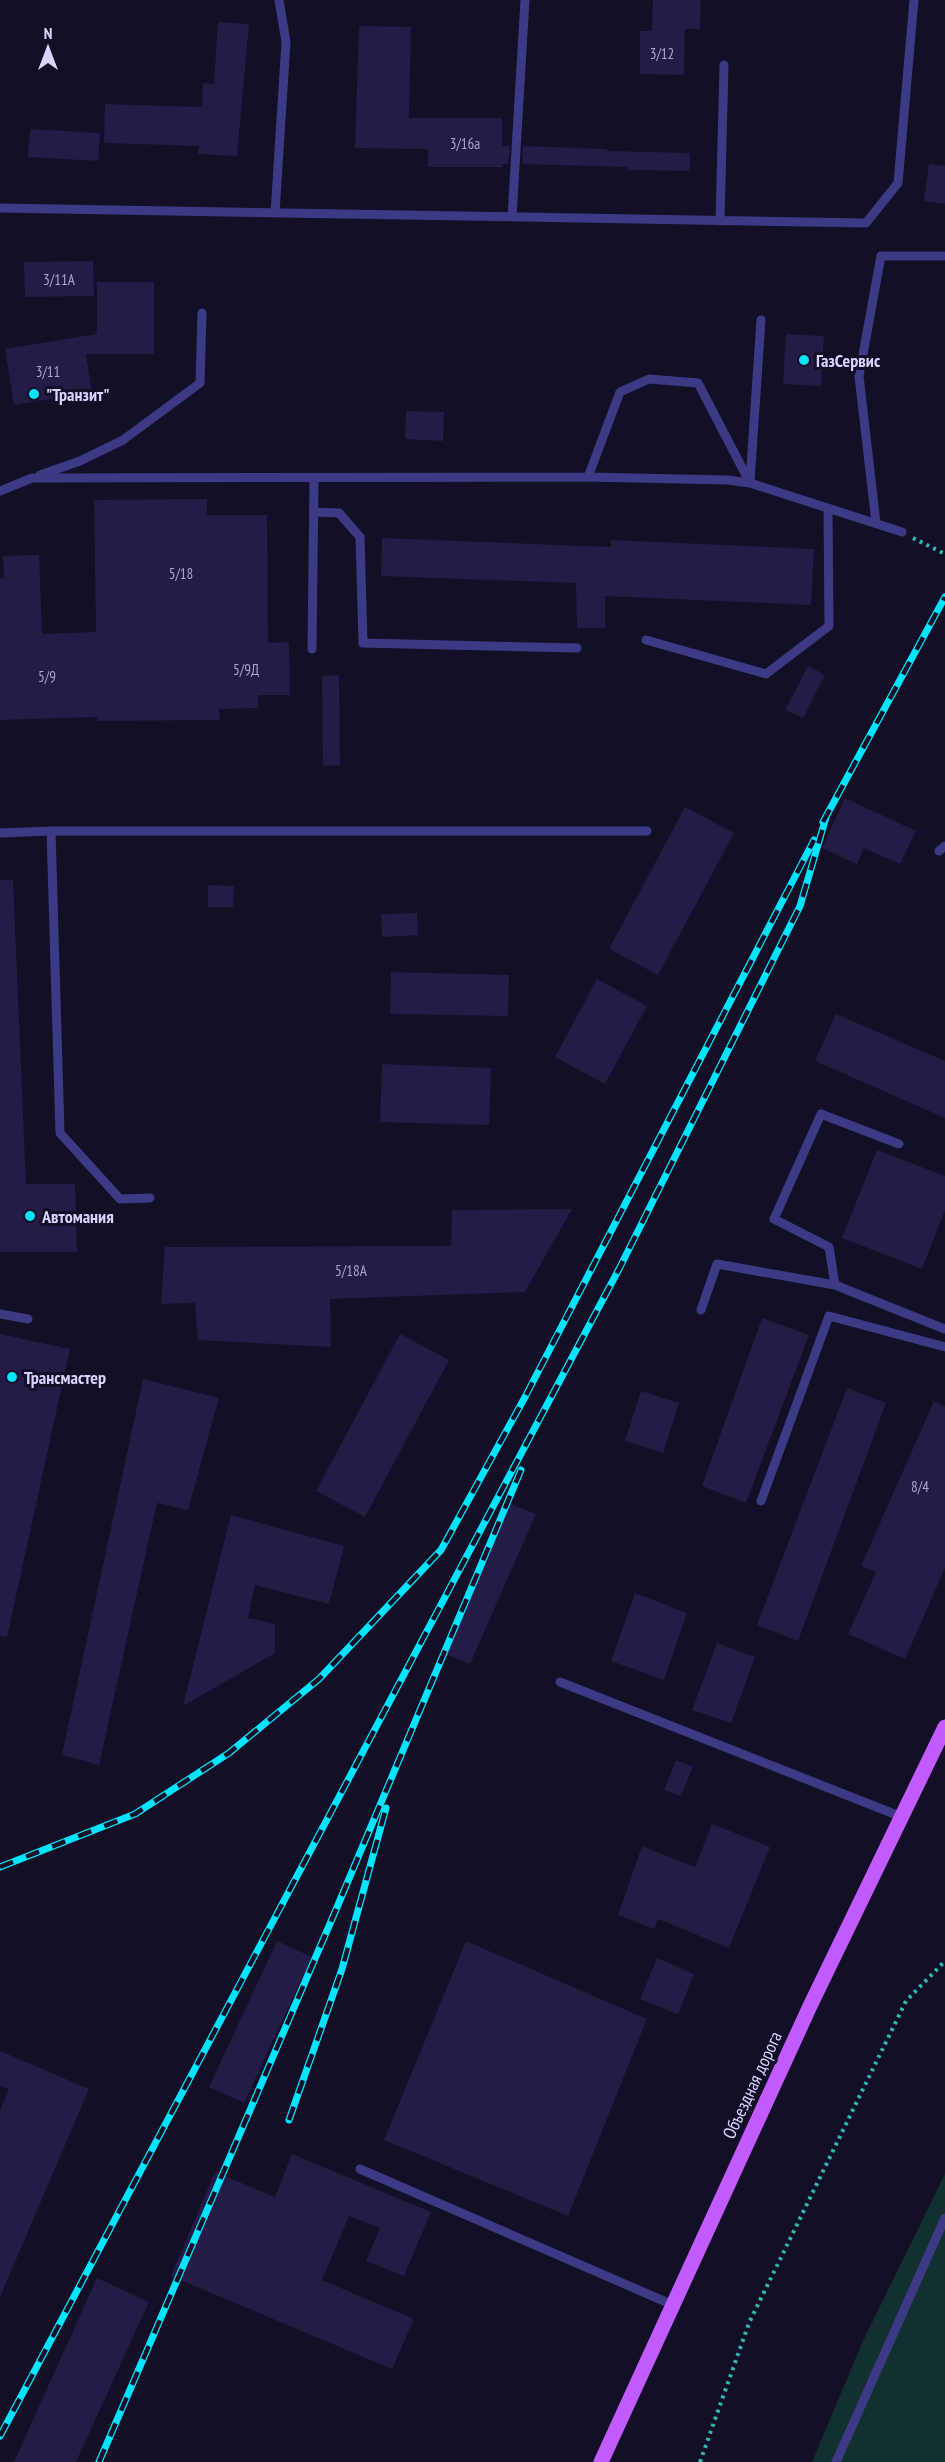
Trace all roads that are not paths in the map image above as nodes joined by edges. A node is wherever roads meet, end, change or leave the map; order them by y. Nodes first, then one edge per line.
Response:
1 (279, 0) edge
2 (525, 0) edge
3 (914, 0) edge
4 (724, 65) dead end
5 (0, 208) edge
6 (275, 213) junction
7 (512, 217) junction
8 (720, 221) junction
9 (945, 256) edge
10 (202, 313) dead end
11 (761, 320) dead end
12 (588, 477) junction
13 (32, 478) junction
14 (314, 478) junction
15 (750, 483) junction
16 (0, 490) edge
17 (828, 508) junction
18 (314, 512) junction
19 (876, 523) junction
20 (902, 532) road end
21 (646, 640) dead end
22 (577, 648) dead end
23 (312, 649) dead end
24 (51, 831) junction
25 (647, 831) dead end
26 (0, 833) edge
27 (899, 1144) dead end
28 (150, 1198) dead end
29 (836, 1285) junction
30 (701, 1310) dead end
31 (0, 1314) edge
32 (28, 1319) dead end
33 (945, 1329) edge
34 (945, 1347) edge
35 (761, 1501) dead end
36 (560, 1682) dead end
37 (945, 1727) edge
38 (902, 1817) junction
39 (360, 2169) dead end
40 (945, 2218) edge
41 (673, 2305) junction
42 (601, 2462) edge
43 (836, 2462) edge

1 - 6 lane
2 - 7 lane
3 - 8 lane
4 - 8 lane
5 - 6 lane
6 - 7 lane
7 - 8 lane
9 - 19 lane
10 - 13 lane
11 - 15 lane
12 - 14 lane
12 - 15 lane
12 - 15 lane
13 - 14 lane
13 - 16 lane
14 - 18 lane
15 - 17 lane
17 - 19 lane
17 - 21 lane
18 - 22 lane
18 - 23 lane
19 - 20 lane
24 - 25 lane
24 - 26 lane
24 - 28 lane
27 - 29 lane
29 - 30 lane
29 - 33 lane
31 - 32 lane
34 - 35 lane
36 - 38 lane
37 - 38 main road, Объездная дорога
38 - 41 main road, Объездная дорога
39 - 41 lane
40 - 43 lane
41 - 42 main road, Объездная дорога

